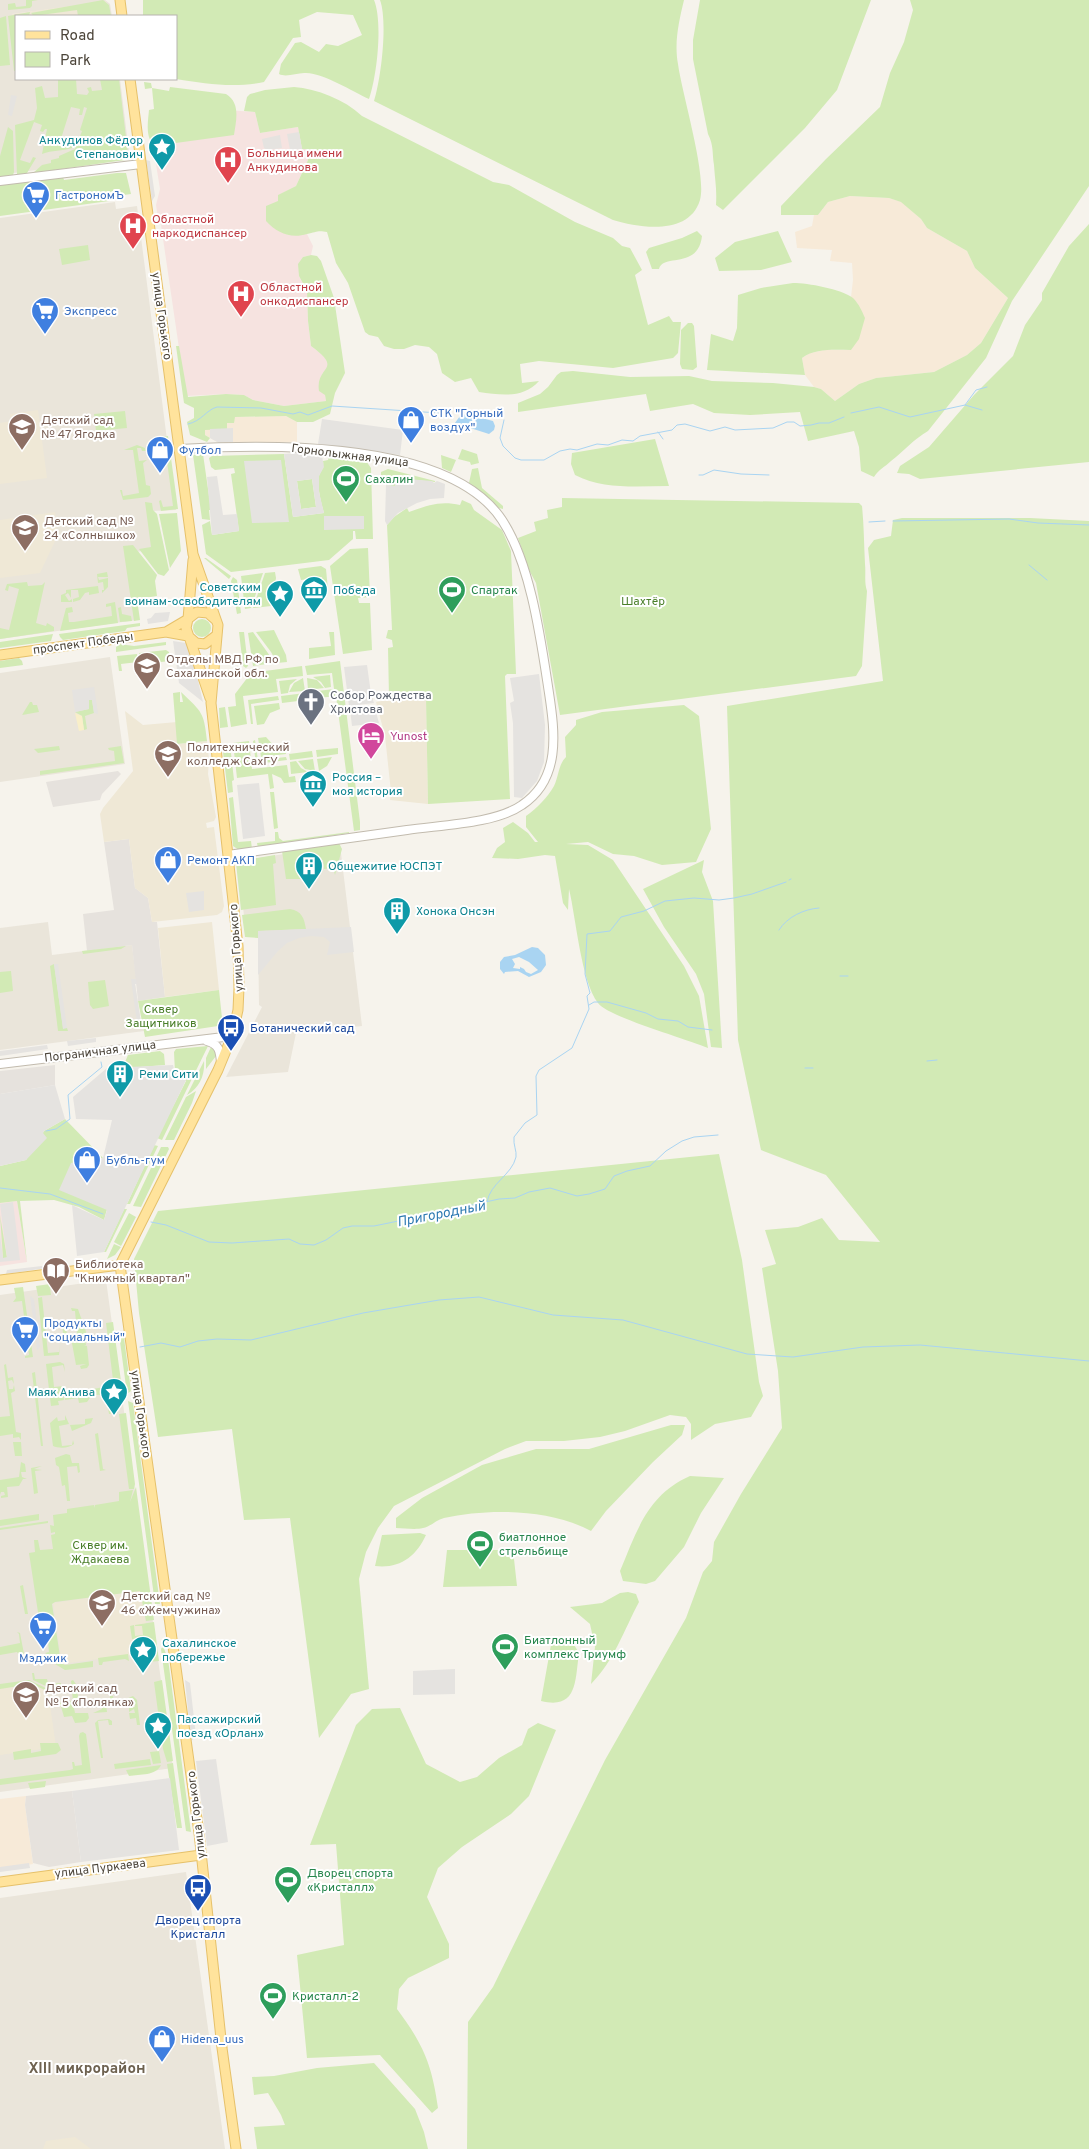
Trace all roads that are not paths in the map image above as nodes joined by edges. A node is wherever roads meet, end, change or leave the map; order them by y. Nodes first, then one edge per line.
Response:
1 (120, 0) edge
2 (122, 15) edge
3 (130, 80) edge
4 (142, 164) junction
5 (0, 181) edge
6 (180, 449) junction
7 (193, 554) junction
8 (188, 619) junction
9 (216, 620) junction
10 (166, 632) junction
11 (217, 635) junction
12 (188, 636) junction
13 (0, 655) edge
14 (212, 703) junction
15 (228, 855) junction
16 (232, 1031) junction
17 (200, 1039) junction
18 (221, 1063) junction
19 (0, 1064) edge
20 (120, 1265) junction
21 (0, 1280) edge
22 (201, 1855) junction
23 (0, 1882) edge
24 (236, 2149) edge

1 - 2 main road
3 - 4 main road, улица Горького
4 - 5 street
4 - 6 main road, улица Горького
6 - 7 main road, улица Горького
6 - 15 street, Горнолыжная улица
7 - 8 main road, улица Горького
7 - 9 main road, улица Горького
8 - 9 main road
8 - 10 main road, проспект Победы
8 - 12 main road
9 - 11 main road
10 - 12 main road, проспект Победы
10 - 13 main road, проспект Победы
11 - 12 main road
11 - 14 main road, улица Горького
12 - 14 main road, улица Горького
14 - 15 main road, улица Горького
15 - 16 main road, улица Горького
16 - 17 street, Пограничная улица
16 - 18 main road, улица Горького
17 - 18 street
17 - 19 street, Пограничная улица
18 - 20 main road, улица Горького
20 - 21 main road
20 - 22 main road, улица Горького
22 - 23 main road, улица Пуркаева
22 - 24 main road, улица Горького

